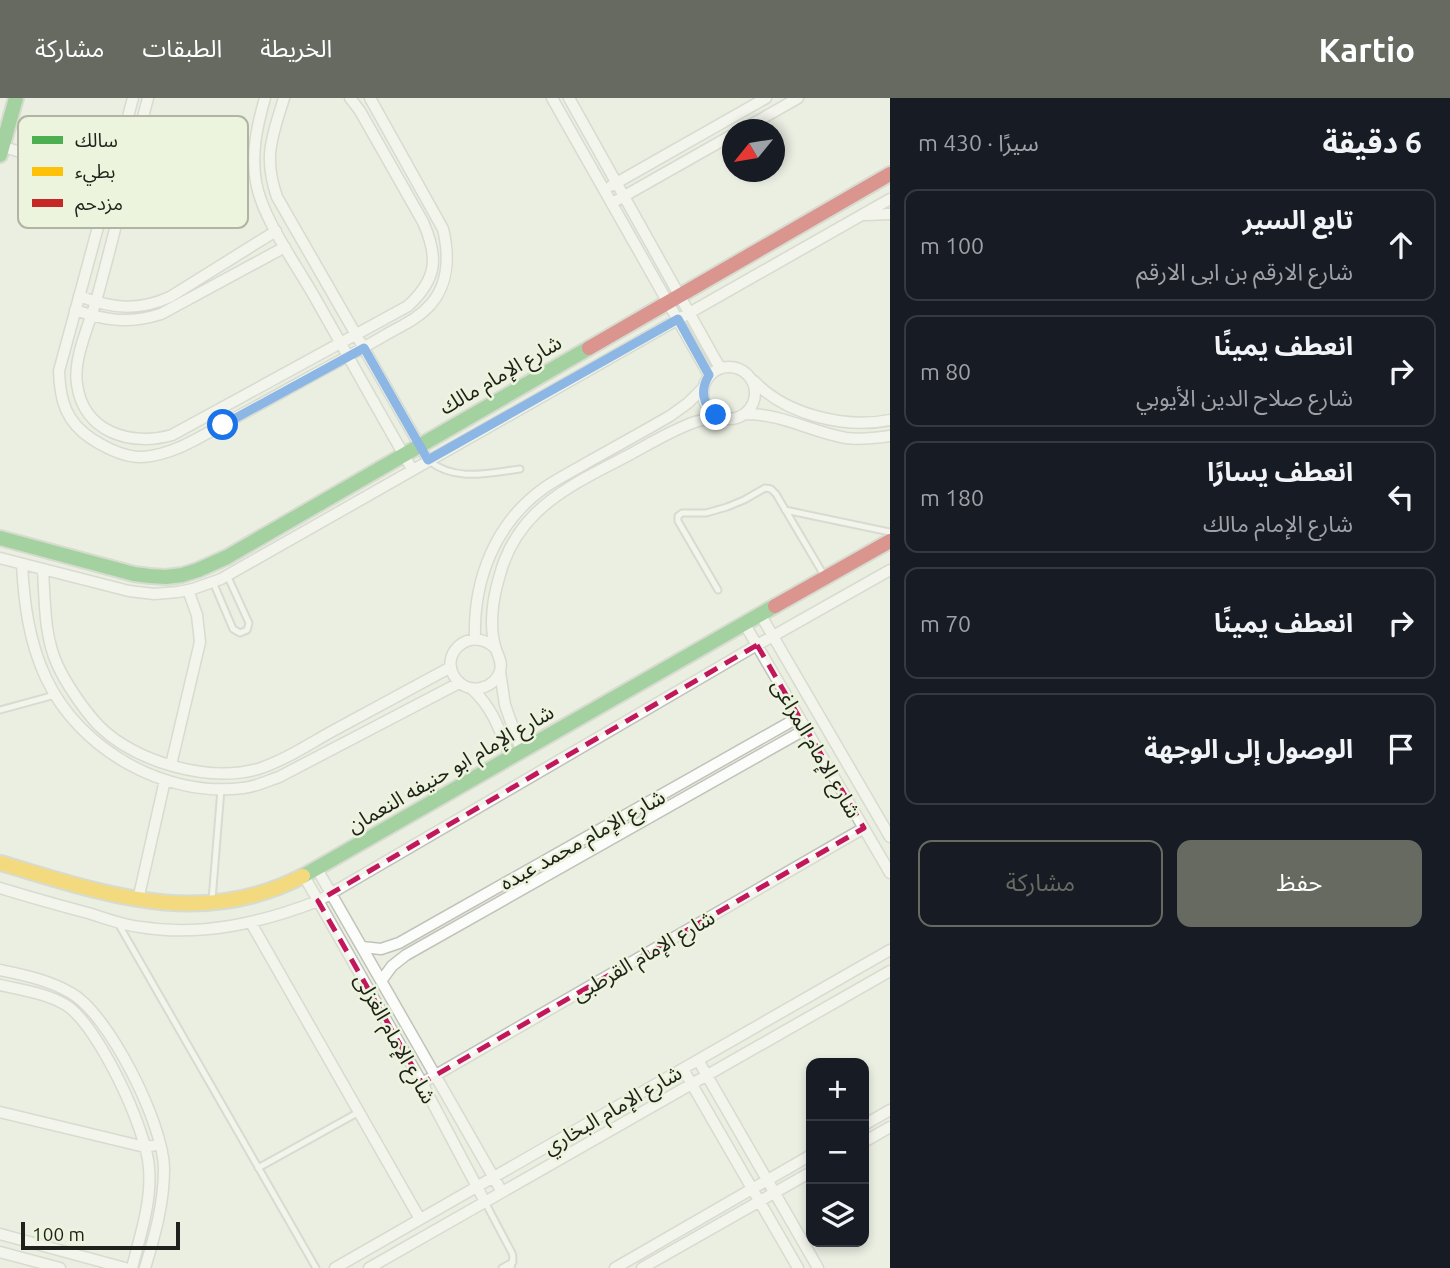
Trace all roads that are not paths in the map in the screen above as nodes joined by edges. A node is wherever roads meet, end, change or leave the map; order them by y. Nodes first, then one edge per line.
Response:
1 (16, 98) edge
2 (133, 98) edge
3 (149, 98) edge
4 (265, 98) edge
5 (284, 98) edge
6 (350, 98) edge
7 (370, 98) edge
8 (551, 98) edge
9 (569, 98) edge
10 (766, 98) edge
11 (798, 98) edge
12 (128, 116) edge
13 (144, 116) edge
14 (762, 119) edge
15 (722, 141) edge
16 (1, 150) edge
17 (18, 154) edge
18 (890, 174) edge
19 (617, 183) junction
20 (604, 190) junction
21 (624, 196) junction
22 (890, 199) edge
23 (612, 203) junction
24 (890, 214) edge
25 (862, 215) junction
26 (97, 228) edge
27 (114, 228) edge
28 (276, 231) junction
29 (285, 247) junction
30 (79, 296) junction
31 (674, 299) junction
32 (96, 302) junction
33 (75, 310) junction
34 (689, 312) junction
35 (91, 315) junction
36 (678, 319) junction
37 (356, 334) junction
38 (341, 342) junction
39 (364, 348) junction
40 (349, 356) junction
41 (720, 368) junction
42 (709, 375) junction
43 (751, 378) junction
44 (703, 388) junction
45 (215, 411) junction
46 (746, 414) junction
47 (722, 418) junction
48 (890, 420) edge
49 (223, 425) junction
50 (890, 436) edge
51 (419, 445) junction
52 (403, 454) junction
53 (428, 460) junction
54 (412, 469) junction
55 (520, 469) dead end
56 (785, 510) junction
57 (890, 533) edge
58 (0, 538) edge
59 (890, 541) edge
60 (0, 558) edge
61 (22, 564) junction
62 (43, 570) junction
63 (890, 570) edge
64 (227, 575) junction
65 (825, 577) junction
66 (213, 582) junction
67 (188, 590) junction
68 (718, 590) dead end
69 (760, 614) junction
70 (744, 624) junction
71 (773, 636) junction
72 (475, 639) junction
73 (757, 645) junction
74 (495, 648) junction
75 (451, 667) junction
76 (500, 672) junction
77 (459, 683) junction
78 (472, 689) junction
79 (55, 695) junction
80 (0, 710) edge
81 (799, 717) junction
82 (806, 729) junction
83 (516, 754) junction
84 (171, 765) junction
85 (165, 780) junction
86 (221, 789) junction
87 (615, 821) junction
88 (864, 828) junction
89 (622, 833) junction
90 (890, 838) edge
91 (0, 863) edge
92 (310, 873) junction
93 (890, 873) edge
94 (0, 888) edge
95 (331, 894) junction
96 (138, 900) junction
97 (318, 901) junction
98 (212, 903) junction
99 (118, 922) junction
100 (251, 923) junction
101 (362, 947) junction
102 (890, 950) edge
103 (0, 970) edge
104 (890, 971) edge
105 (381, 981) junction
106 (0, 985) edge
107 (698, 1060) junction
108 (683, 1069) junction
109 (435, 1075) junction
110 (707, 1075) junction
111 (422, 1083) junction
112 (692, 1084) junction
113 (149, 1111) junction
114 (890, 1111) edge
115 (0, 1112) edge
116 (359, 1112) junction
117 (136, 1115) junction
118 (869, 1122) edge
119 (890, 1127) edge
120 (869, 1139) edge
121 (160, 1144) junction
122 (145, 1147) junction
123 (806, 1158) edge
124 (258, 1168) junction
125 (806, 1175) edge
126 (493, 1177) junction
127 (768, 1180) junction
128 (477, 1187) junction
129 (753, 1189) junction
130 (502, 1192) junction
131 (775, 1193) junction
132 (760, 1201) junction
133 (485, 1202) junction
134 (420, 1219) junction
135 (0, 1234) edge
136 (0, 1252) edge
137 (512, 1265) edge
138 (60, 1268) edge
139 (125, 1268) edge
140 (132, 1268) edge
141 (145, 1268) edge
142 (316, 1268) edge
143 (335, 1268) edge
144 (369, 1268) edge
145 (502, 1268) edge
146 (615, 1268) edge
147 (642, 1268) edge
148 (798, 1268) edge
149 (818, 1268) edge

1 - 16 street
2 - 12 street
3 - 13 street
4 - 28 street
5 - 37 street
6 - 37 street
7 - 39 street
8 - 20 street
9 - 19 street
10 - 19 street
11 - 14 street
15 - 21 street
16 - 17 street
18 - 31 street, شارع الإمام مالك
19 - 20 street
19 - 21 street
20 - 23 street
21 - 23 street
21 - 31 street
22 - 25 street, شارع الإمام مالك
23 - 31 street
24 - 25 street
25 - 34 street, شارع الإمام مالك
26 - 30 street
27 - 32 street
28 - 29 street
28 - 32 street
29 - 35 street
29 - 38 street
30 - 32 street
30 - 33 street
31 - 34 street
31 - 36 street
31 - 51 street, شارع الإمام مالك
32 - 35 street
33 - 35 street
33 - 49 street
34 - 36 street, شارع الإمام مالك
34 - 41 street
35 - 45 street
36 - 42 street
36 - 53 street, شارع الإمام مالك
37 - 38 street
37 - 39 street
38 - 40 street
38 - 45 street
39 - 40 street
39 - 51 street
40 - 49 street
40 - 52 street
41 - 42 street
41 - 43 street
42 - 44 street
43 - 46 street
43 - 48 street
44 - 47 street
44 - 72 street
45 - 49 street
46 - 47 street
46 - 50 street
47 - 74 street
51 - 52 street, شارع الإمام مالك
51 - 53 street
52 - 54 street
52 - 58 street, شارع الإمام مالك
53 - 54 street, شارع الإمام مالك
53 - 55 lane
54 - 64 street, شارع الإمام مالك
56 - 57 lane
56 - 65 lane
56 - 68 lane
59 - 65 street, شارع الإمام ابو حنيفه النعمان
60 - 61 street, شارع الإمام مالك
61 - 62 street, شارع الإمام مالك
61 - 79 street
62 - 67 street, شارع الإمام مالك
62 - 84 street
63 - 71 street
64 - 66 street, شارع الإمام مالك
64 - 66 lane
65 - 69 street, شارع الإمام ابو حنيفه النعمان
66 - 67 street, شارع الإمام مالك
67 - 84 street
69 - 70 street, شارع الإمام ابو حنيفه النعمان
69 - 71 street, شارع الإمام المراغى
70 - 73 street, شارع الإمام المراغى
70 - 83 street, شارع الإمام ابو حنيفه النعمان
71 - 73 street
71 - 90 street, شارع الإمام المراغى
72 - 74 street
72 - 75 street
73 - 81 street, شارع الإمام المراغى
73 - 95 street
74 - 76 street
75 - 77 street
75 - 84 street
76 - 78 street
76 - 83 street
77 - 78 street
77 - 86 street
78 - 83 street
79 - 80 lane
79 - 85 street
81 - 82 street, شارع الإمام المراغى
81 - 87 street, شارع الإمام محمد عبده
82 - 88 street, شارع الإمام المراغى
82 - 89 street, شارع الإمام محمد عبده
83 - 92 street, شارع الإمام ابو حنيفه النعمان
85 - 86 street
85 - 96 street
86 - 98 lane
87 - 89 street
87 - 101 street, شارع الإمام محمد عبده
88 - 93 street, شارع الإمام المراغى
88 - 109 street, شارع الإمام القرطبى
89 - 105 street, شارع الإمام محمد عبده
91 - 96 street, شارع الإمام ابو حنيفه النعمان
92 - 95 street, شارع الإمام الغزلى
92 - 97 street, شارع الإمام الغزلى
92 - 98 street, شارع الإمام ابو حنيفه النعمان
94 - 99 street
95 - 97 street
95 - 101 street, شارع الإمام الغزلى
96 - 98 street, شارع الإمام ابو حنيفه النعمان
97 - 100 street
97 - 111 street, شارع الإمام الغزلى
99 - 100 street
99 - 124 lane
100 - 116 street
101 - 105 street, شارع الإمام الغزلى
102 - 107 street, شارع الإمام البخاري
103 - 113 street
104 - 110 street, شارع الإمام البخاري
105 - 109 street, شارع الإمام الغزلى
106 - 117 street
107 - 108 street, شارع الإمام البخاري
107 - 110 street
108 - 112 street
108 - 126 street, شارع الإمام البخاري
109 - 111 street, شارع الإمام القرطبى
109 - 126 street, شارع الإمام الغزلى
110 - 112 street, شارع الإمام البخاري
110 - 127 street
111 - 128 street, شارع الإمام الغزلى
112 - 129 street
112 - 130 street, شارع الإمام البخاري
113 - 117 street
113 - 121 street
114 - 118 street
115 - 122 street
116 - 124 lane
116 - 134 street
117 - 122 street
119 - 120 street
121 - 122 street
121 - 141 street
122 - 140 street
123 - 127 street
124 - 142 lane
125 - 131 street
126 - 128 street, شارع الإمام البخاري
126 - 130 street, شارع الإمام الغزلى
127 - 129 street
127 - 131 street
128 - 133 street, شارع الإمام الغزلى
128 - 134 street, شارع الإمام البخاري
129 - 132 street
129 - 146 street
130 - 133 street, شارع الإمام البخاري
131 - 132 street
131 - 149 street
132 - 147 street
132 - 148 street
133 - 137 lane
133 - 144 street, شارع الإمام البخاري
134 - 143 street, شارع الإمام البخاري
135 - 139 street
136 - 138 street
137 - 145 lane

